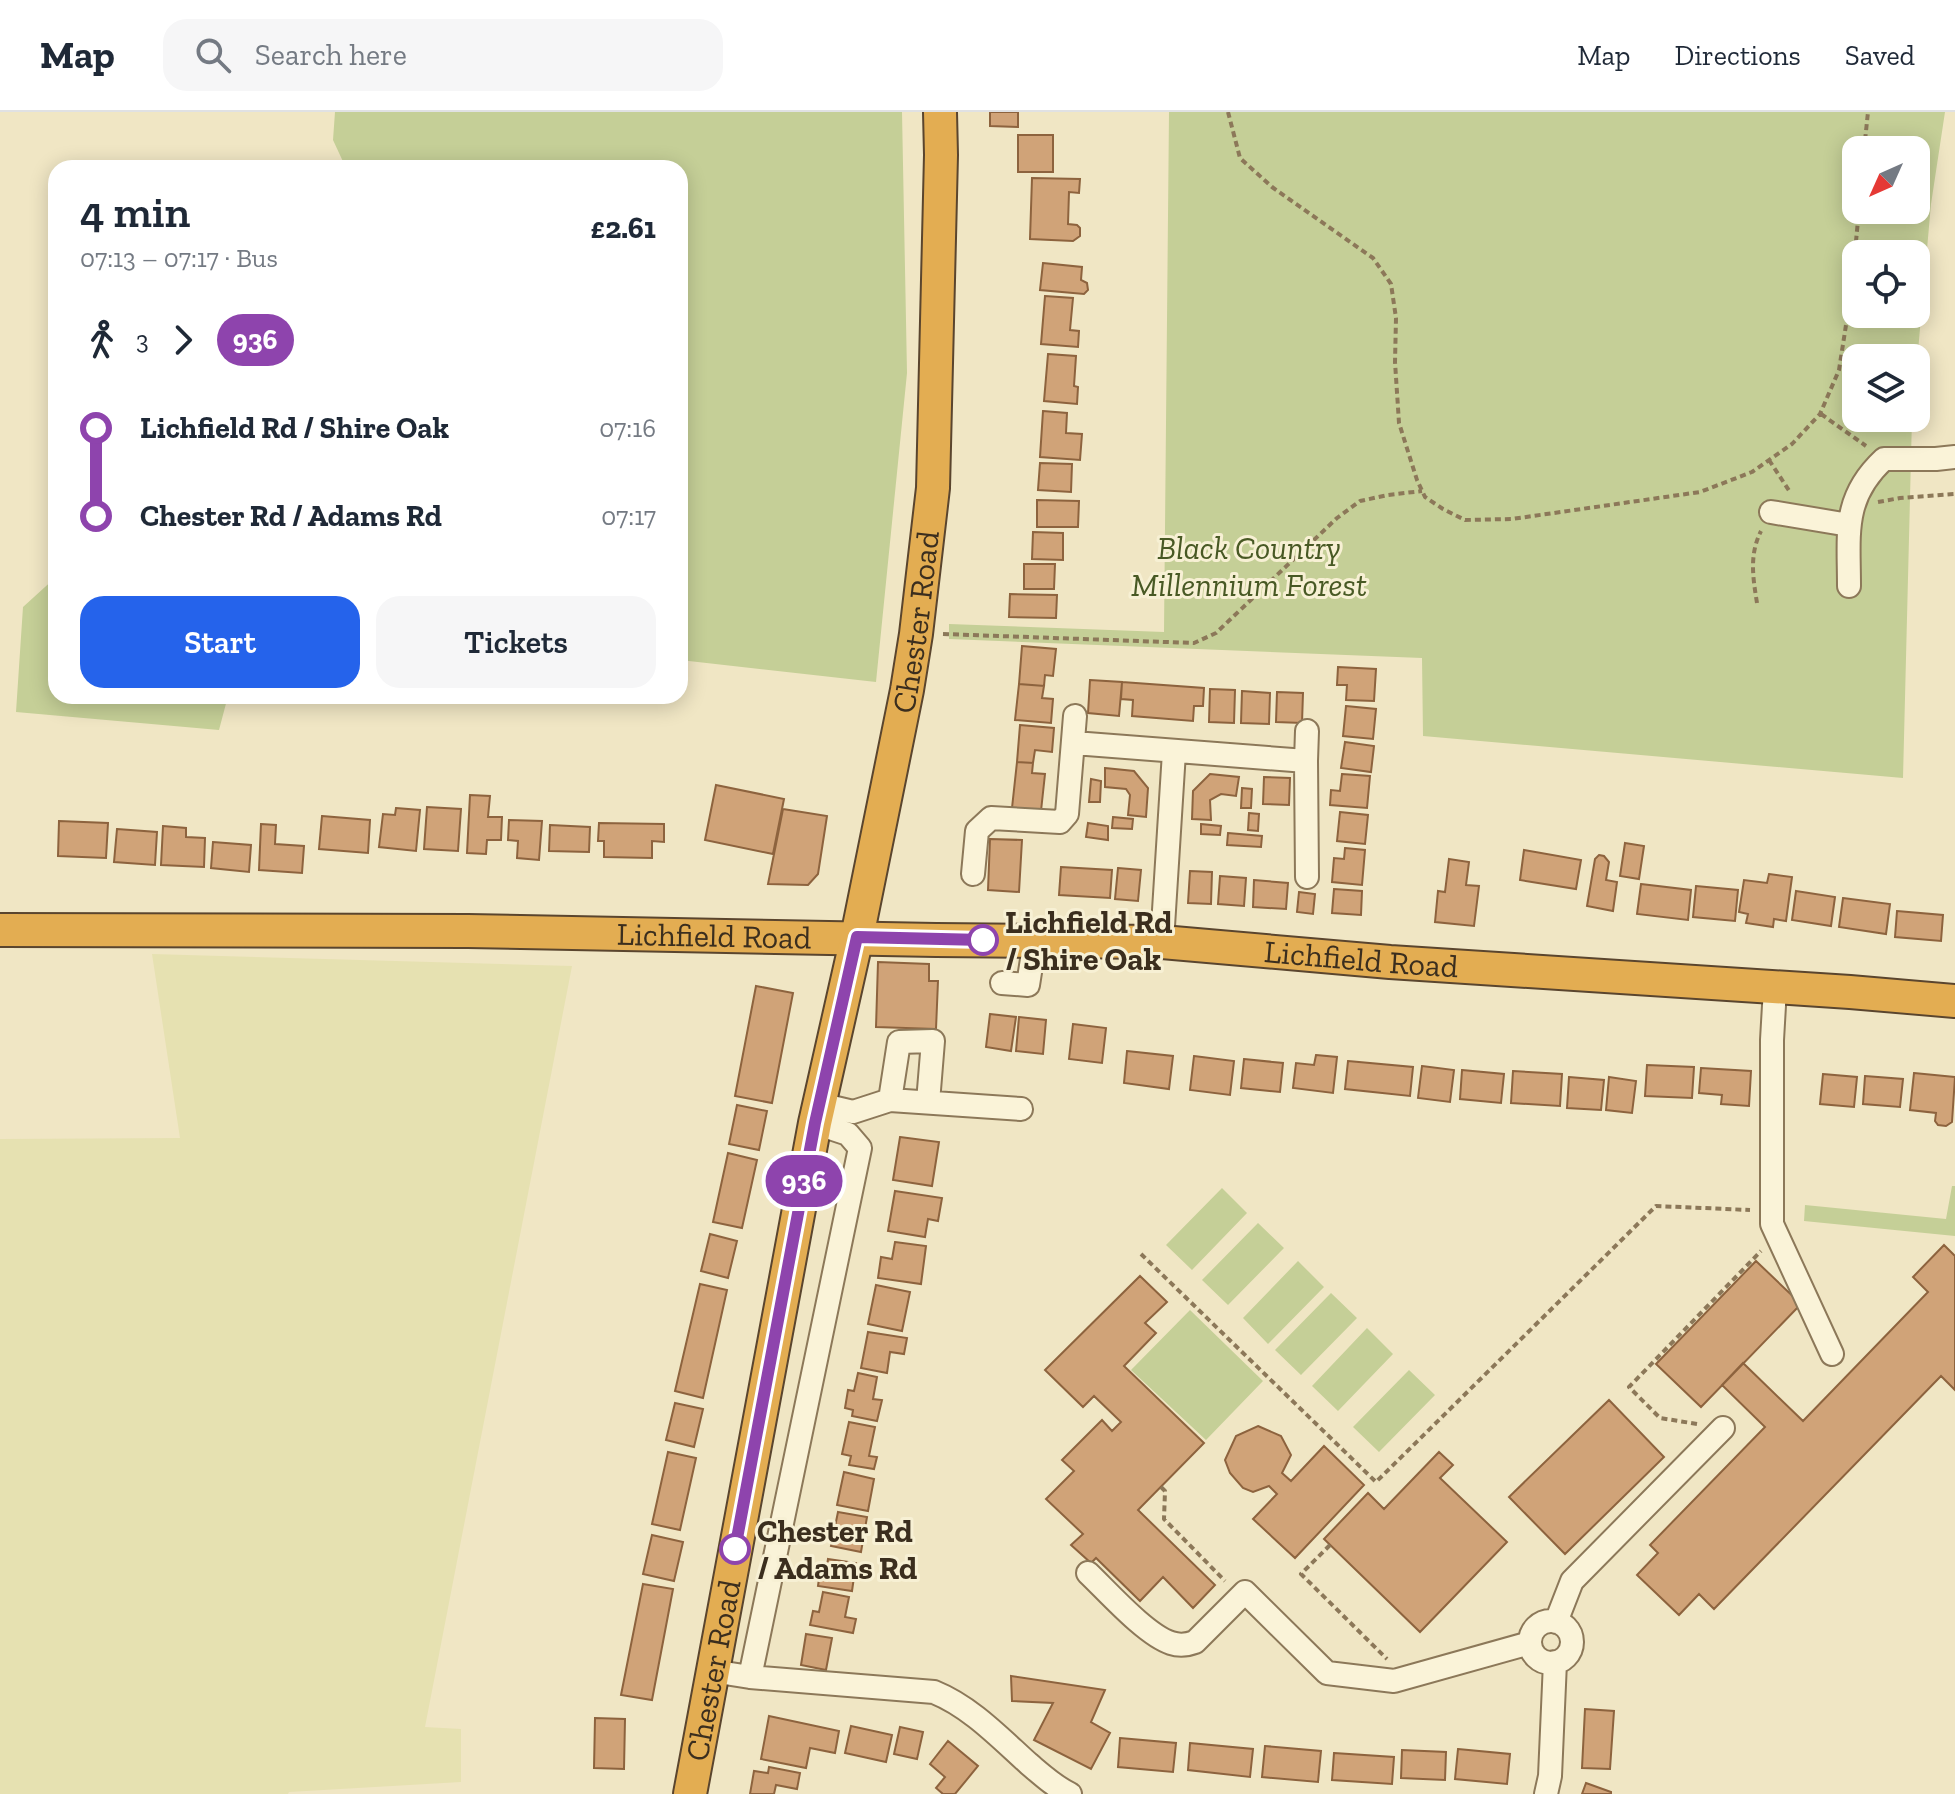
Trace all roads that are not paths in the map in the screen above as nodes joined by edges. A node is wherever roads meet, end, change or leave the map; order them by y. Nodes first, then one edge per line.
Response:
1 (940, 112) edge
2 (1945, 458) edge
3 (1771, 512) road end
4 (1850, 518) junction
5 (1849, 586) dead end
6 (1075, 716) dead end
7 (1307, 731) dead end
8 (1074, 743) junction
9 (1174, 752) junction
10 (1306, 761) junction
11 (973, 874) dead end
12 (1307, 877) dead end
13 (0, 930) edge
14 (857, 937) junction
15 (1035, 940) junction
16 (1162, 942) junction
17 (1002, 983) dead end
18 (1775, 988) junction
19 (1955, 1001) edge
20 (890, 1100) junction
21 (928, 1102) junction
22 (1021, 1109) dead end
23 (817, 1114) junction
24 (1832, 1354) dead end
25 (1723, 1428) road end
26 (1088, 1573) dead end
27 (1556, 1622) junction
28 (1530, 1643) junction
29 (1555, 1662) junction
30 (712, 1671) junction
31 (750, 1677) junction
32 (1061, 1792) edge
33 (690, 1794) edge
34 (1546, 1794) edge

1 - 14 highway, Chester Road
2 - 4 street
3 - 4 street
4 - 5 street
6 - 8 street
7 - 10 street
8 - 9 street
8 - 11 street
9 - 10 street
9 - 16 street
10 - 12 street
13 - 14 highway, Lichfield Road
14 - 15 highway, Lichfield Road
14 - 23 highway, Chester Road
15 - 16 highway, Lichfield Road
15 - 17 street
16 - 18 highway, Lichfield Road
18 - 19 highway, Lichfield Road
18 - 24 street
20 - 21 street
20 - 21 street
20 - 23 street
21 - 22 street
23 - 30 highway, Chester Road
23 - 31 street, Chester Road
25 - 27 street
26 - 28 street
27 - 28 street
27 - 29 street
28 - 29 street
29 - 34 street
30 - 31 street
30 - 33 highway, Chester Road
31 - 32 street

